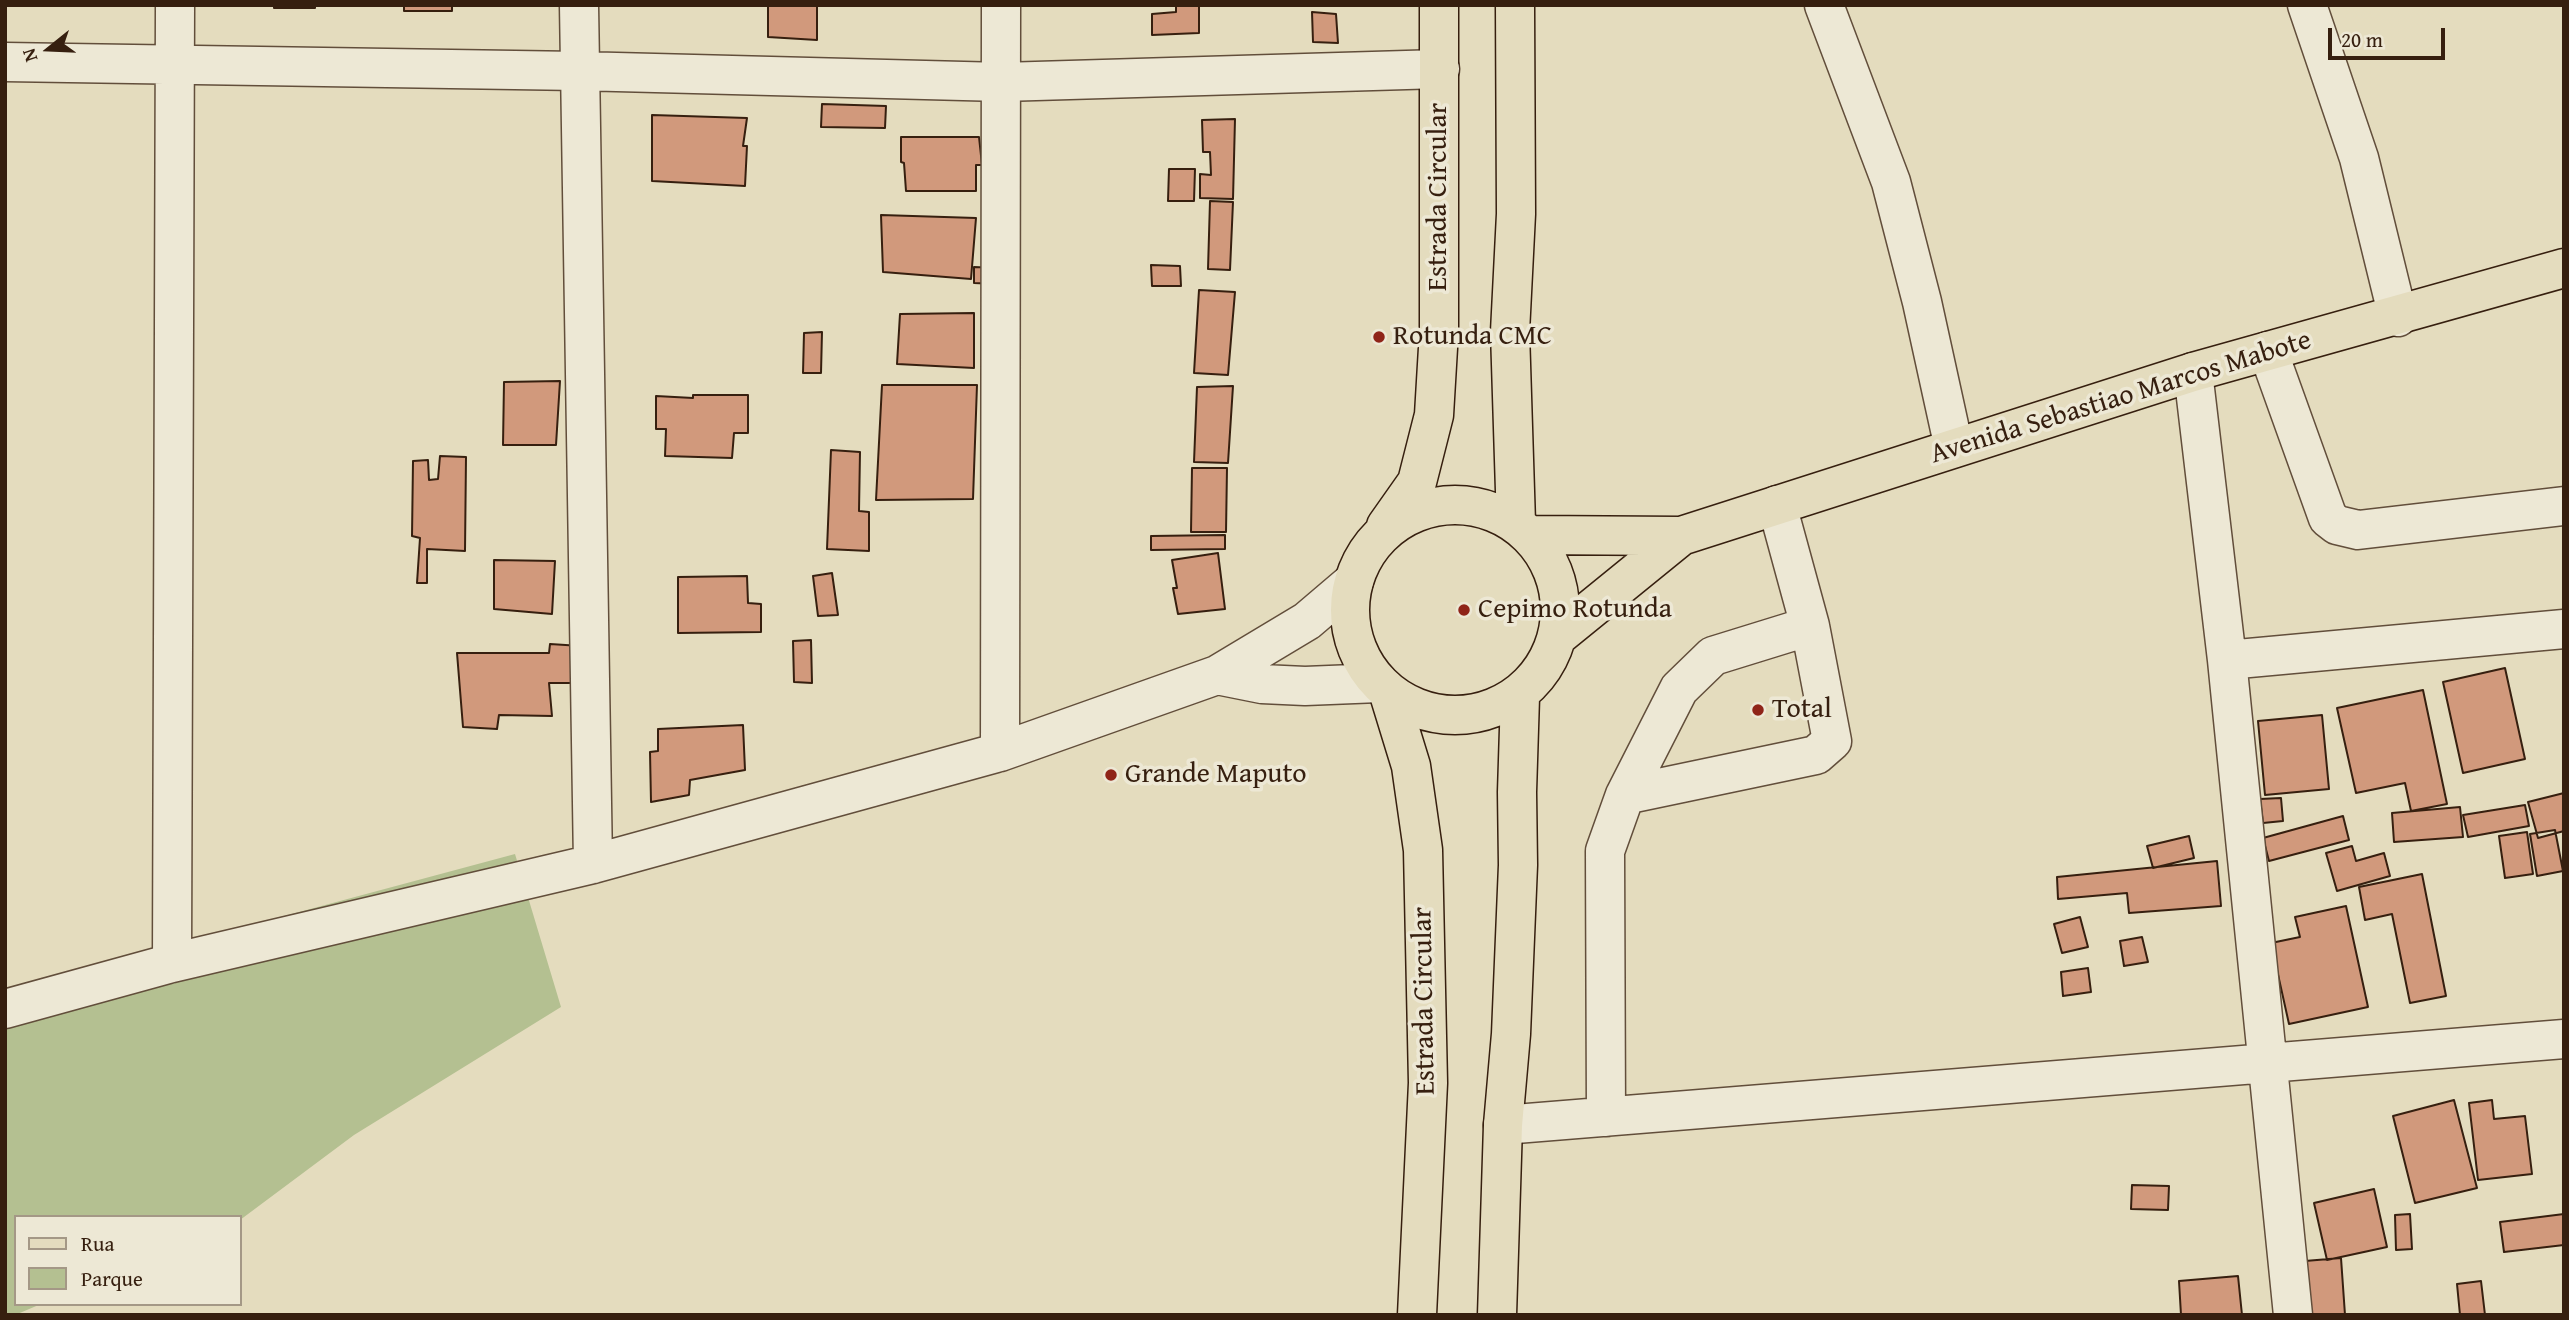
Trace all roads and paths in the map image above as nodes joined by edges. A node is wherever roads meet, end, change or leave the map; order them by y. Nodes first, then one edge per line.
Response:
1 (175, 5) edge
2 (579, 5) edge
3 (1001, 5) edge
4 (1439, 5) edge
5 (1515, 5) edge
6 (1824, 5) edge
7 (2307, 5) edge
8 (5, 62) edge
9 (173, 65) junction
10 (1440, 69) junction
11 (578, 71) junction
12 (1002, 82) junction
13 (2564, 268) edge
14 (2398, 317) junction
15 (2268, 351) junction
16 (2193, 372) junction
17 (1954, 448) junction
18 (1777, 505) junction
19 (2564, 506) edge
20 (1523, 529) junction
21 (1681, 536) junction
22 (1375, 542) junction
23 (1354, 581) junction
24 (1810, 626) junction
25 (2564, 629) edge
26 (1558, 636) junction
27 (2227, 660) junction
28 (1217, 676) junction
29 (1383, 687) junction
30 (1520, 697) junction
31 (1000, 752) junction
32 (1625, 795) junction
33 (593, 864) junction
34 (172, 963) junction
35 (5, 1009) edge
36 (2564, 1039) edge
37 (2268, 1064) junction
38 (1606, 1117) junction
39 (1503, 1125) junction
40 (1417, 1315) edge
41 (1497, 1315) edge
42 (2293, 1315) edge

1 - 9 street
2 - 11 street
3 - 12 street
4 - 10 main road, Estrada Circular
5 - 20 main road
6 - 17 street
7 - 14 street
8 - 9 street
9 - 11 street
9 - 34 street
10 - 12 street
10 - 22 main road, Estrada Circular
11 - 12 street
11 - 33 street
12 - 31 street
13 - 14 main road, Avenida Sebastiao Marcos Mabote
14 - 15 main road, Avenida Sebastiao Marcos Mabote
15 - 16 main road, Avenida Sebastiao Marcos Mabote
15 - 19 street
16 - 17 main road, Avenida Sebastiao Marcos Mabote
16 - 27 street
17 - 18 main road, Avenida Sebastiao Marcos Mabote
18 - 21 main road, Avenida Sebastiao Marcos Mabote
18 - 24 street
20 - 21 main road
20 - 22 main road
20 - 26 main road
21 - 26 main road
22 - 23 main road
23 - 28 street
23 - 29 main road
24 - 32 street
24 - 32 street
25 - 27 street
26 - 30 main road
27 - 37 street
28 - 29 street
28 - 31 street
29 - 30 main road
29 - 40 main road, Estrada Circular
30 - 39 main road
31 - 33 street
32 - 38 street
33 - 34 street
34 - 35 street
36 - 37 street
37 - 38 street
37 - 42 street
38 - 39 street
39 - 41 main road

